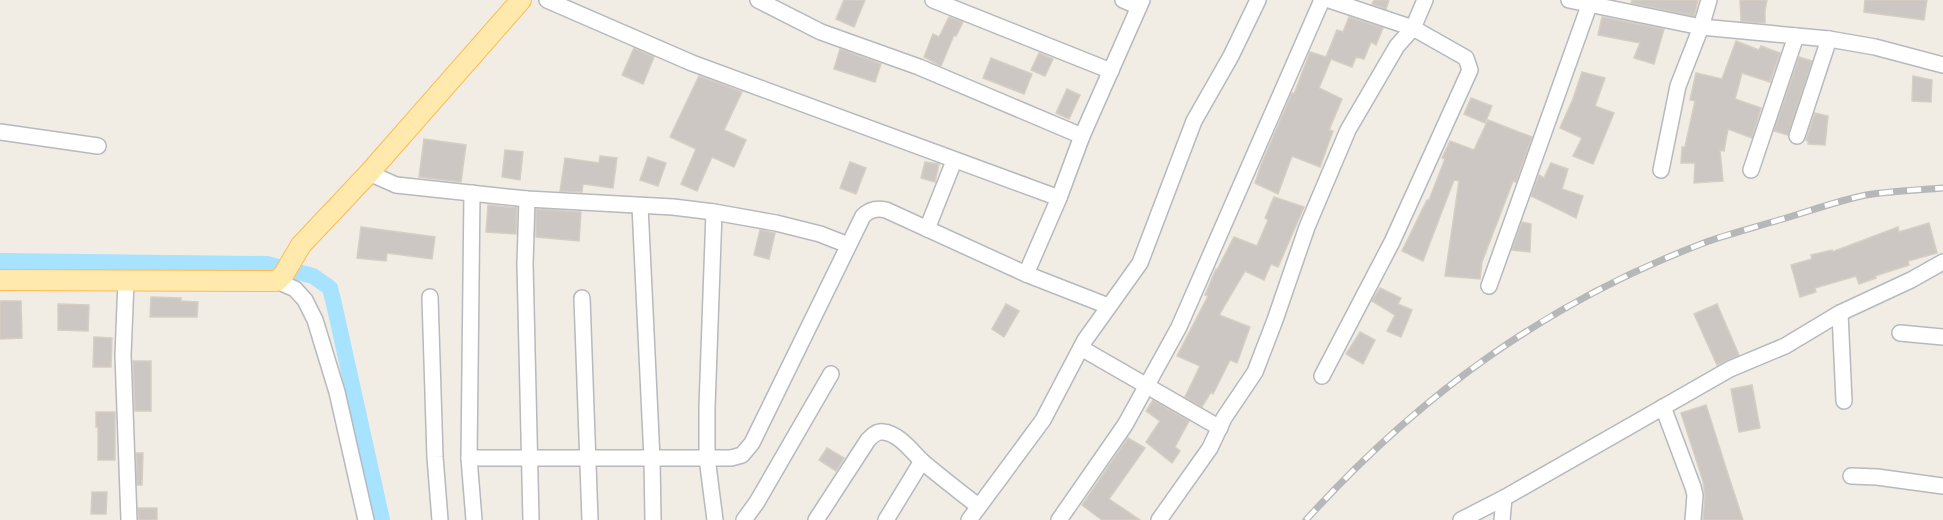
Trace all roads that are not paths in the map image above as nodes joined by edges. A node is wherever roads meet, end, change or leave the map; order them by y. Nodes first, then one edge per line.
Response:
1 (521, 0) edge
2 (547, 0) edge
3 (758, 0) edge
4 (933, 0) edge
5 (1123, 0) edge
6 (1258, 0) edge
7 (1322, 0) edge
8 (1329, 0) edge
9 (1425, 0) edge
10 (1569, 0) edge
11 (1708, 0) edge
12 (1590, 2) edge
13 (1141, 4) edge
14 (1701, 27) junction
15 (1413, 28) junction
16 (1796, 36) junction
17 (1829, 39) junction
18 (1943, 65) edge
19 (1111, 71) junction
20 (0, 132) edge
21 (1082, 136) junction
22 (1797, 136) dead end
23 (98, 146) dead end
24 (954, 161) junction
25 (1661, 170) dead end
26 (1751, 170) dead end
27 (369, 172) junction
28 (472, 193) junction
29 (1059, 198) junction
30 (527, 199) junction
31 (640, 206) junction
32 (714, 212) junction
33 (927, 229) junction
34 (848, 245) junction
35 (1943, 262) edge
36 (284, 272) junction
37 (1026, 273) junction
38 (0, 280) edge
39 (126, 281) junction
40 (1489, 286) dead end
41 (430, 297) dead end
42 (582, 298) dead end
43 (1108, 306) junction
44 (1840, 313) junction
45 (1900, 333) dead end
46 (1943, 337) edge
47 (1081, 348) junction
48 (831, 374) dead end
49 (1322, 376) dead end
50 (1146, 387) junction
51 (1844, 401) dead end
52 (1663, 407) junction
53 (1220, 428) junction
54 (529, 457) junction
55 (589, 457) junction
56 (469, 458) junction
57 (707, 458) junction
58 (652, 459) junction
59 (922, 461) junction
60 (1851, 476) dead end
61 (1943, 486) edge
62 (1504, 498) junction
63 (978, 506) junction
64 (129, 520) edge
65 (366, 520) edge
66 (440, 520) edge
67 (474, 520) edge
68 (531, 520) edge
69 (590, 520) edge
70 (653, 520) edge
71 (715, 520) edge
72 (744, 520) edge
73 (816, 520) edge
74 (886, 520) edge
75 (969, 520) edge
76 (1059, 520) edge
77 (1160, 520) edge
78 (1461, 520) edge
79 (1502, 520) edge
80 (1692, 520) edge

1 - 27 main road
2 - 24 street
3 - 21 street
4 - 19 street
5 - 13 street
6 - 43 street
7 - 50 street
8 - 15 street
9 - 15 street
10 - 12 street
11 - 14 street
12 - 14 street
12 - 40 street
13 - 19 street
14 - 16 street
14 - 25 street
15 - 49 street
15 - 53 street
16 - 17 street
16 - 26 street
17 - 18 street
17 - 22 street
19 - 21 street
20 - 23 street
21 - 29 street
24 - 29 street
24 - 33 street
27 - 28 street
27 - 36 main road
28 - 30 street
28 - 56 street
29 - 37 street
30 - 31 street
30 - 54 street
31 - 32 street
31 - 58 street
32 - 34 street
32 - 57 street
33 - 34 street
33 - 37 street
34 - 57 street
35 - 44 street
36 - 39 main road
36 - 65 street
37 - 43 street
38 - 39 main road
39 - 64 street
41 - 66 street
42 - 55 street
43 - 47 street
44 - 51 street
44 - 52 street
45 - 46 street
47 - 50 street
47 - 63 street
48 - 72 street
50 - 53 street
50 - 76 street
52 - 62 street
52 - 80 street
53 - 77 street
54 - 55 street
54 - 56 street
54 - 68 street
55 - 58 street
55 - 69 street
56 - 67 street
57 - 58 street
57 - 71 street
58 - 70 street
59 - 63 street
59 - 73 street
59 - 74 street
60 - 61 street
62 - 78 street
62 - 79 street
63 - 75 street

